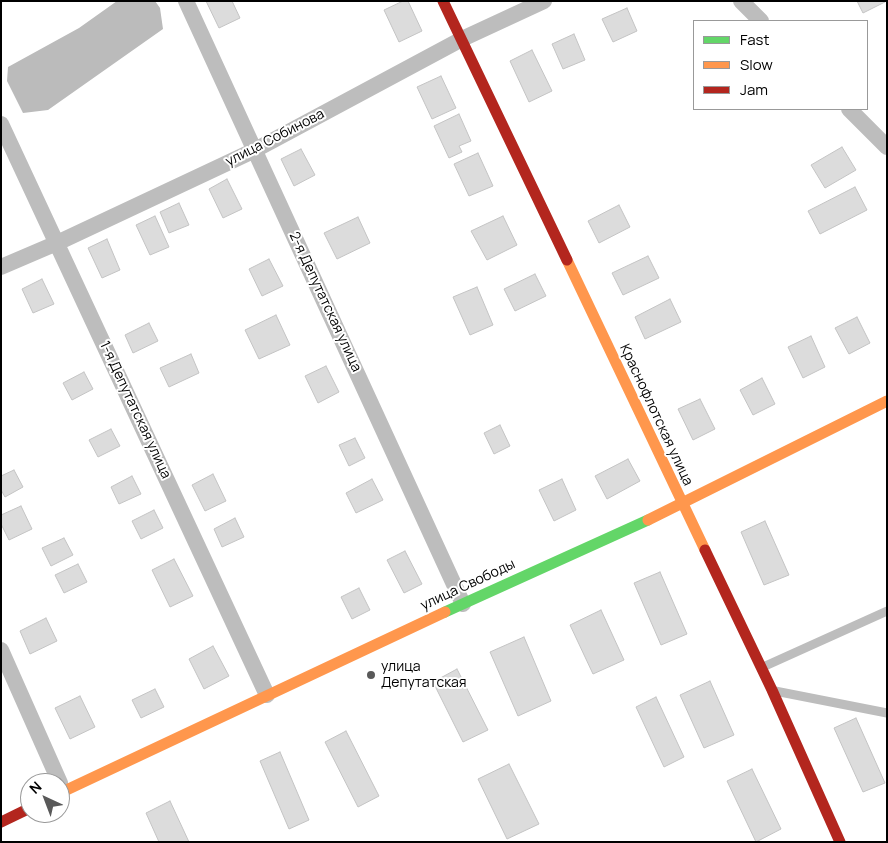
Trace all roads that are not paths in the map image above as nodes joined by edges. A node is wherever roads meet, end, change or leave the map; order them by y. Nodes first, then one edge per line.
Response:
1 (186, 1) edge
2 (443, 1) edge
3 (544, 1) edge
4 (741, 1) edge
5 (760, 20) edge
6 (462, 39) junction
7 (850, 110) edge
8 (1, 124) edge
9 (887, 147) edge
10 (255, 150) junction
11 (57, 243) junction
12 (1, 267) edge
13 (887, 401) edge
14 (682, 504) junction
15 (463, 604) junction
16 (887, 611) edge
17 (1, 650) edge
18 (760, 668) junction
19 (772, 690) junction
20 (267, 695) junction
21 (887, 713) edge
22 (54, 773) edge
23 (70, 784) edge
24 (20, 813) edge
25 (1, 822) edge
26 (840, 842) edge

1 - 10 street, 2-я Депутатская улица
2 - 6 street, Краснофлотская улица
3 - 6 street, улица Собинова
4 - 5 street
6 - 10 street, улица Собинова
6 - 14 street, Краснофлотская улица
7 - 9 street
8 - 11 street, 1-я Депутатская улица
10 - 11 street, улица Собинова
10 - 15 street, 2-я Депутатская улица
11 - 12 street, улица Собинова
11 - 20 street, 1-я Депутатская улица
13 - 14 street, улица Свободы
14 - 15 street, улица Свободы
14 - 18 street, Краснофлотская улица
15 - 20 street, улица Свободы
16 - 18 lane
17 - 22 street
18 - 19 street, Краснофлотская улица
19 - 21 lane
19 - 26 street, Краснофлотская улица
20 - 23 street, улица Свободы
24 - 25 street

